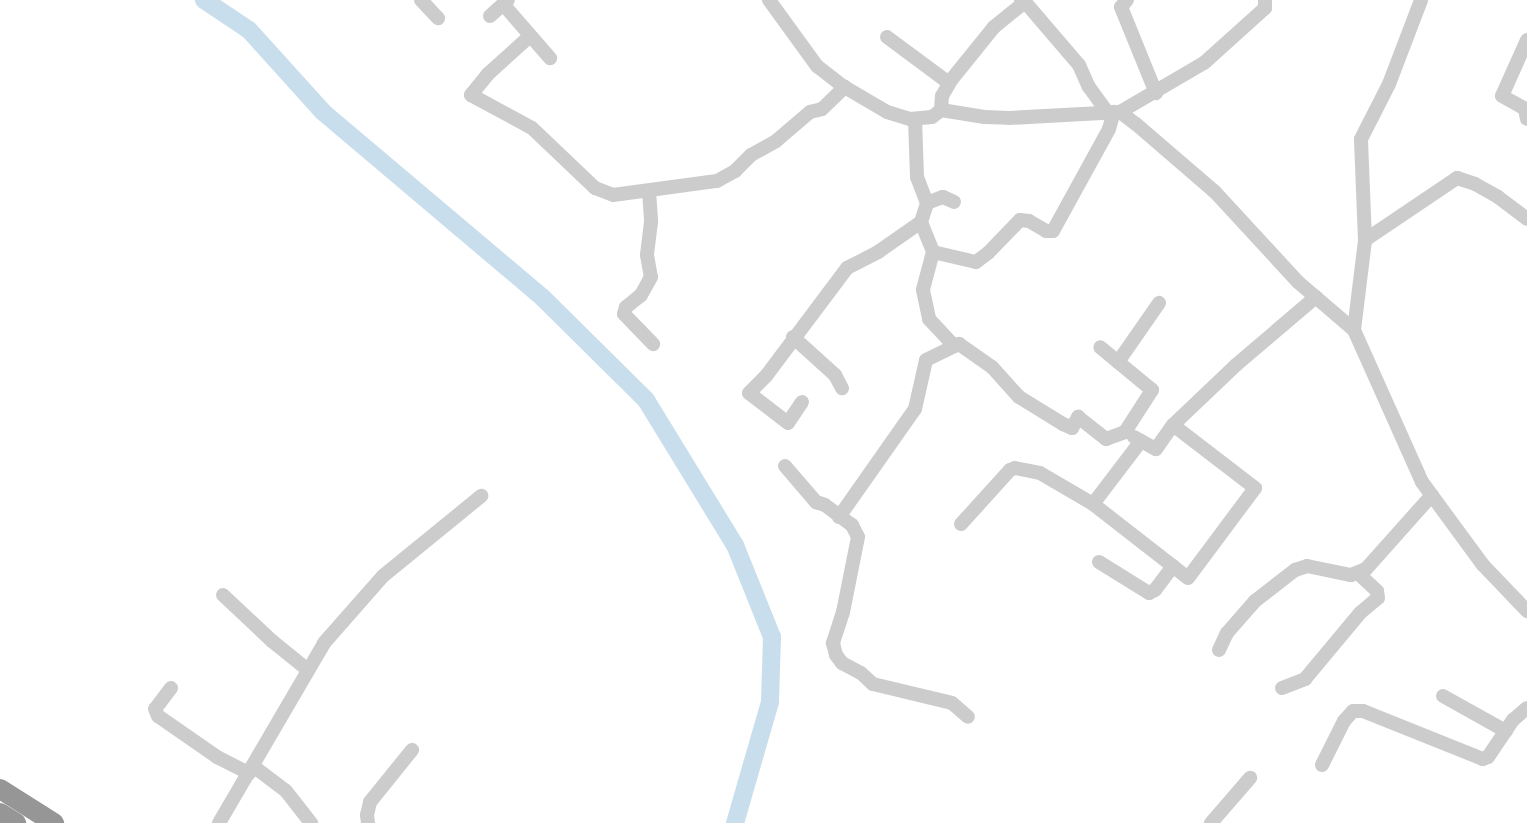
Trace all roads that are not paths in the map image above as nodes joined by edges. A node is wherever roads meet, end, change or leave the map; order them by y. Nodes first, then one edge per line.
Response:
1 (422, 0) edge
2 (769, 0) edge
3 (1126, 0) edge
4 (1265, 0) edge
5 (1421, 0) edge
6 (1023, 1) edge
7 (506, 2) edge
8 (490, 16) dead end
9 (438, 18) dead end
10 (530, 36) junction
11 (887, 37) dead end
12 (1527, 40) edge
13 (550, 58) dead end
14 (949, 83) junction
15 (845, 87) junction
16 (1156, 93) junction
17 (941, 110) junction
18 (1114, 112) junction
19 (915, 119) junction
20 (1527, 119) edge
21 (649, 191) junction
22 (954, 202) dead end
23 (927, 203) junction
24 (1527, 219) edge
25 (921, 222) junction
26 (1365, 240) junction
27 (933, 252) junction
28 (1316, 297) junction
29 (1159, 303) dead end
30 (1354, 330) junction
31 (793, 337) junction
32 (653, 344) dead end
33 (954, 346) junction
34 (1100, 347) dead end
35 (1119, 362) junction
36 (842, 388) dead end
37 (802, 402) dead end
38 (1173, 425) junction
39 (1125, 432) junction
40 (1141, 441) junction
41 (785, 466) dead end
42 (1432, 495) junction
43 (481, 496) dead end
44 (1093, 504) junction
45 (839, 517) junction
46 (961, 524) dead end
47 (1099, 562) dead end
48 (1173, 566) junction
49 (1359, 574) junction
50 (223, 595) dead end
51 (1527, 611) edge
52 (1219, 650) dead end
53 (308, 670) junction
54 (171, 688) dead end
55 (1282, 688) dead end
56 (1443, 696) dead end
57 (1527, 708) edge
58 (968, 717) dead end
59 (1506, 731) junction
60 (412, 750) dead end
61 (1322, 765) dead end
62 (251, 770) junction
63 (1250, 778) dead end
64 (0, 789) edge
65 (0, 813) edge
66 (16, 823) edge
67 (54, 823) edge
68 (219, 823) edge
69 (311, 823) edge
70 (368, 823) edge
71 (1211, 823) edge

1 - 9 street
2 - 15 street
3 - 16 street
4 - 16 street
5 - 26 street
6 - 14 street
6 - 18 street
7 - 8 street
7 - 10 street
10 - 13 street
10 - 21 street
11 - 14 street
12 - 20 street
14 - 17 street
15 - 19 street
15 - 21 street
16 - 18 street
17 - 18 street
17 - 19 street
18 - 27 street
18 - 28 street
19 - 23 street
21 - 32 street
22 - 23 street
23 - 25 street
24 - 26 street
25 - 27 street
25 - 31 street
26 - 30 street
27 - 33 street
28 - 30 street
28 - 38 street
29 - 35 street
30 - 42 street
31 - 36 street
31 - 37 street
33 - 39 street
33 - 45 street
34 - 35 street
35 - 39 street
38 - 40 street
38 - 48 street
39 - 40 street
40 - 44 street
41 - 45 street
42 - 49 street
42 - 51 street
43 - 53 street
44 - 46 street
44 - 48 street
45 - 58 street
47 - 48 street
49 - 52 street
49 - 55 street
50 - 53 street
53 - 62 street
54 - 62 street
56 - 59 street
57 - 59 street
59 - 61 street
60 - 70 street
62 - 68 street
62 - 69 street
63 - 71 street
64 - 67 highway
65 - 66 highway

